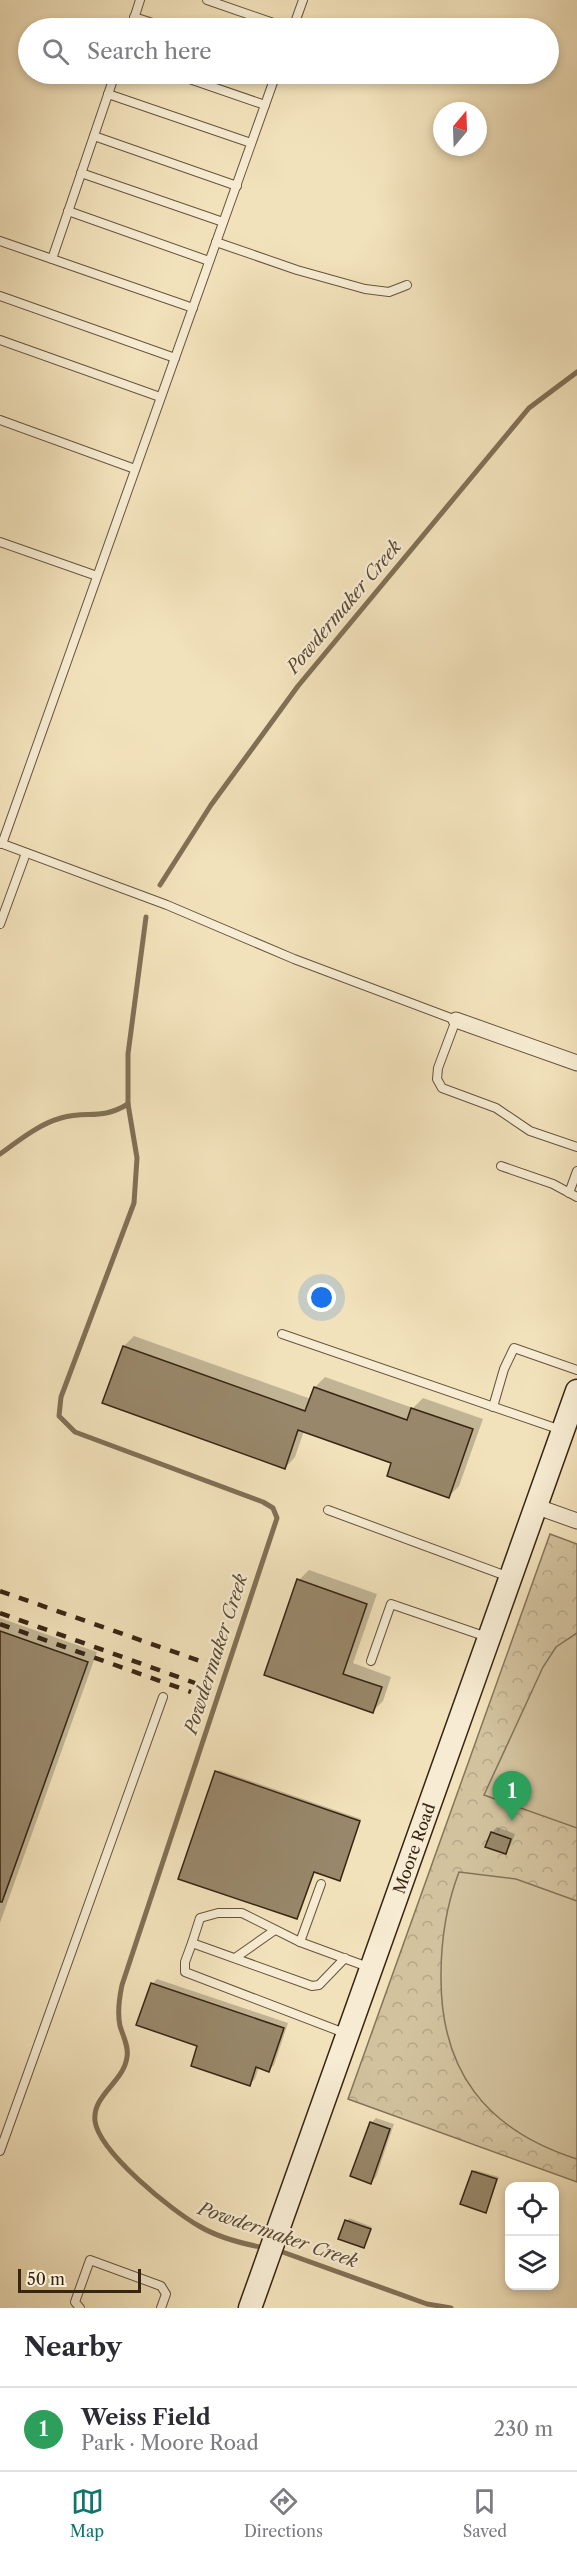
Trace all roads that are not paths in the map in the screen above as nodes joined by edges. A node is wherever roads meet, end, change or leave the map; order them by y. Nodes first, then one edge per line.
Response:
1 (140, 0) edge
2 (207, 0) edge
3 (299, 1) edge
4 (134, 17) joint
5 (137, 18) edge
6 (259, 18) edge
7 (295, 18) edge
8 (112, 84) edge
9 (204, 84) edge
10 (272, 84) edge
11 (108, 94) junction
12 (264, 105) junction
13 (94, 136) junction
14 (251, 143) junction
15 (81, 173) junction
16 (237, 186) junction
17 (68, 212) junction
18 (223, 222) junction
19 (0, 241) edge
20 (216, 242) junction
21 (52, 260) junction
22 (209, 261) junction
23 (407, 285) dead end
24 (0, 296) edge
25 (193, 308) junction
26 (0, 340) edge
27 (175, 358) junction
28 (160, 397) junction
29 (0, 420) edge
30 (135, 469) junction
31 (0, 542) edge
32 (97, 576) junction
33 (1, 843) edge
34 (26, 853) junction
35 (0, 924) edge
36 (456, 1020) junction
37 (577, 1063) edge
38 (577, 1148) edge
39 (501, 1166) dead end
40 (577, 1171) edge
41 (573, 1195) edge
42 (282, 1334) dead end
43 (577, 1370) edge
44 (577, 1391) edge
45 (493, 1407) junction
46 (563, 1431) junction
47 (535, 1506) junction
48 (328, 1510) dead end
49 (577, 1521) edge
50 (510, 1577) junction
51 (489, 1637) junction
52 (371, 1662) dead end
53 (163, 1697) dead end
54 (321, 1884) dead end
55 (274, 1930) junction
56 (300, 1942) junction
57 (192, 1943) junction
58 (235, 1958) junction
59 (345, 1958) junction
60 (370, 1968) junction
61 (347, 2034) junction
62 (0, 2151) edge
63 (80, 2308) edge
64 (161, 2308) edge
65 (250, 2308) edge

1 - 4 lane
2 - 6 lane
3 - 7 lane
4 - 5 lane
8 - 11 lane
9 - 12 lane
10 - 12 lane
11 - 13 lane
11 - 14 lane
12 - 14 lane
13 - 15 lane
13 - 16 lane
14 - 16 lane
15 - 17 lane
15 - 18 lane
16 - 18 lane
17 - 21 lane
17 - 22 lane
18 - 20 lane
19 - 21 lane
20 - 22 lane
20 - 23 lane
21 - 25 lane
22 - 25 lane
24 - 27 lane
25 - 27 lane
26 - 28 lane
27 - 28 lane
28 - 30 lane
29 - 30 lane
30 - 32 lane
31 - 32 lane
32 - 33 lane
33 - 34 lane
34 - 35 lane
34 - 36 lane
36 - 37 street
36 - 38 lane
39 - 41 lane
40 - 41 lane
42 - 45 lane
43 - 45 lane
44 - 46 street, Moore Road
45 - 46 lane
46 - 47 street, Moore Road
47 - 49 street
47 - 50 street, Moore Road
48 - 50 lane
50 - 51 street, Moore Road
51 - 52 lane
51 - 60 street, Moore Road
53 - 62 lane
54 - 56 lane
55 - 56 lane
55 - 57 lane
55 - 58 lane
56 - 59 lane
57 - 58 lane
57 - 61 lane
58 - 59 lane
59 - 60 lane
60 - 61 street, Moore Road
61 - 65 street, Moore Road
63 - 64 lane

